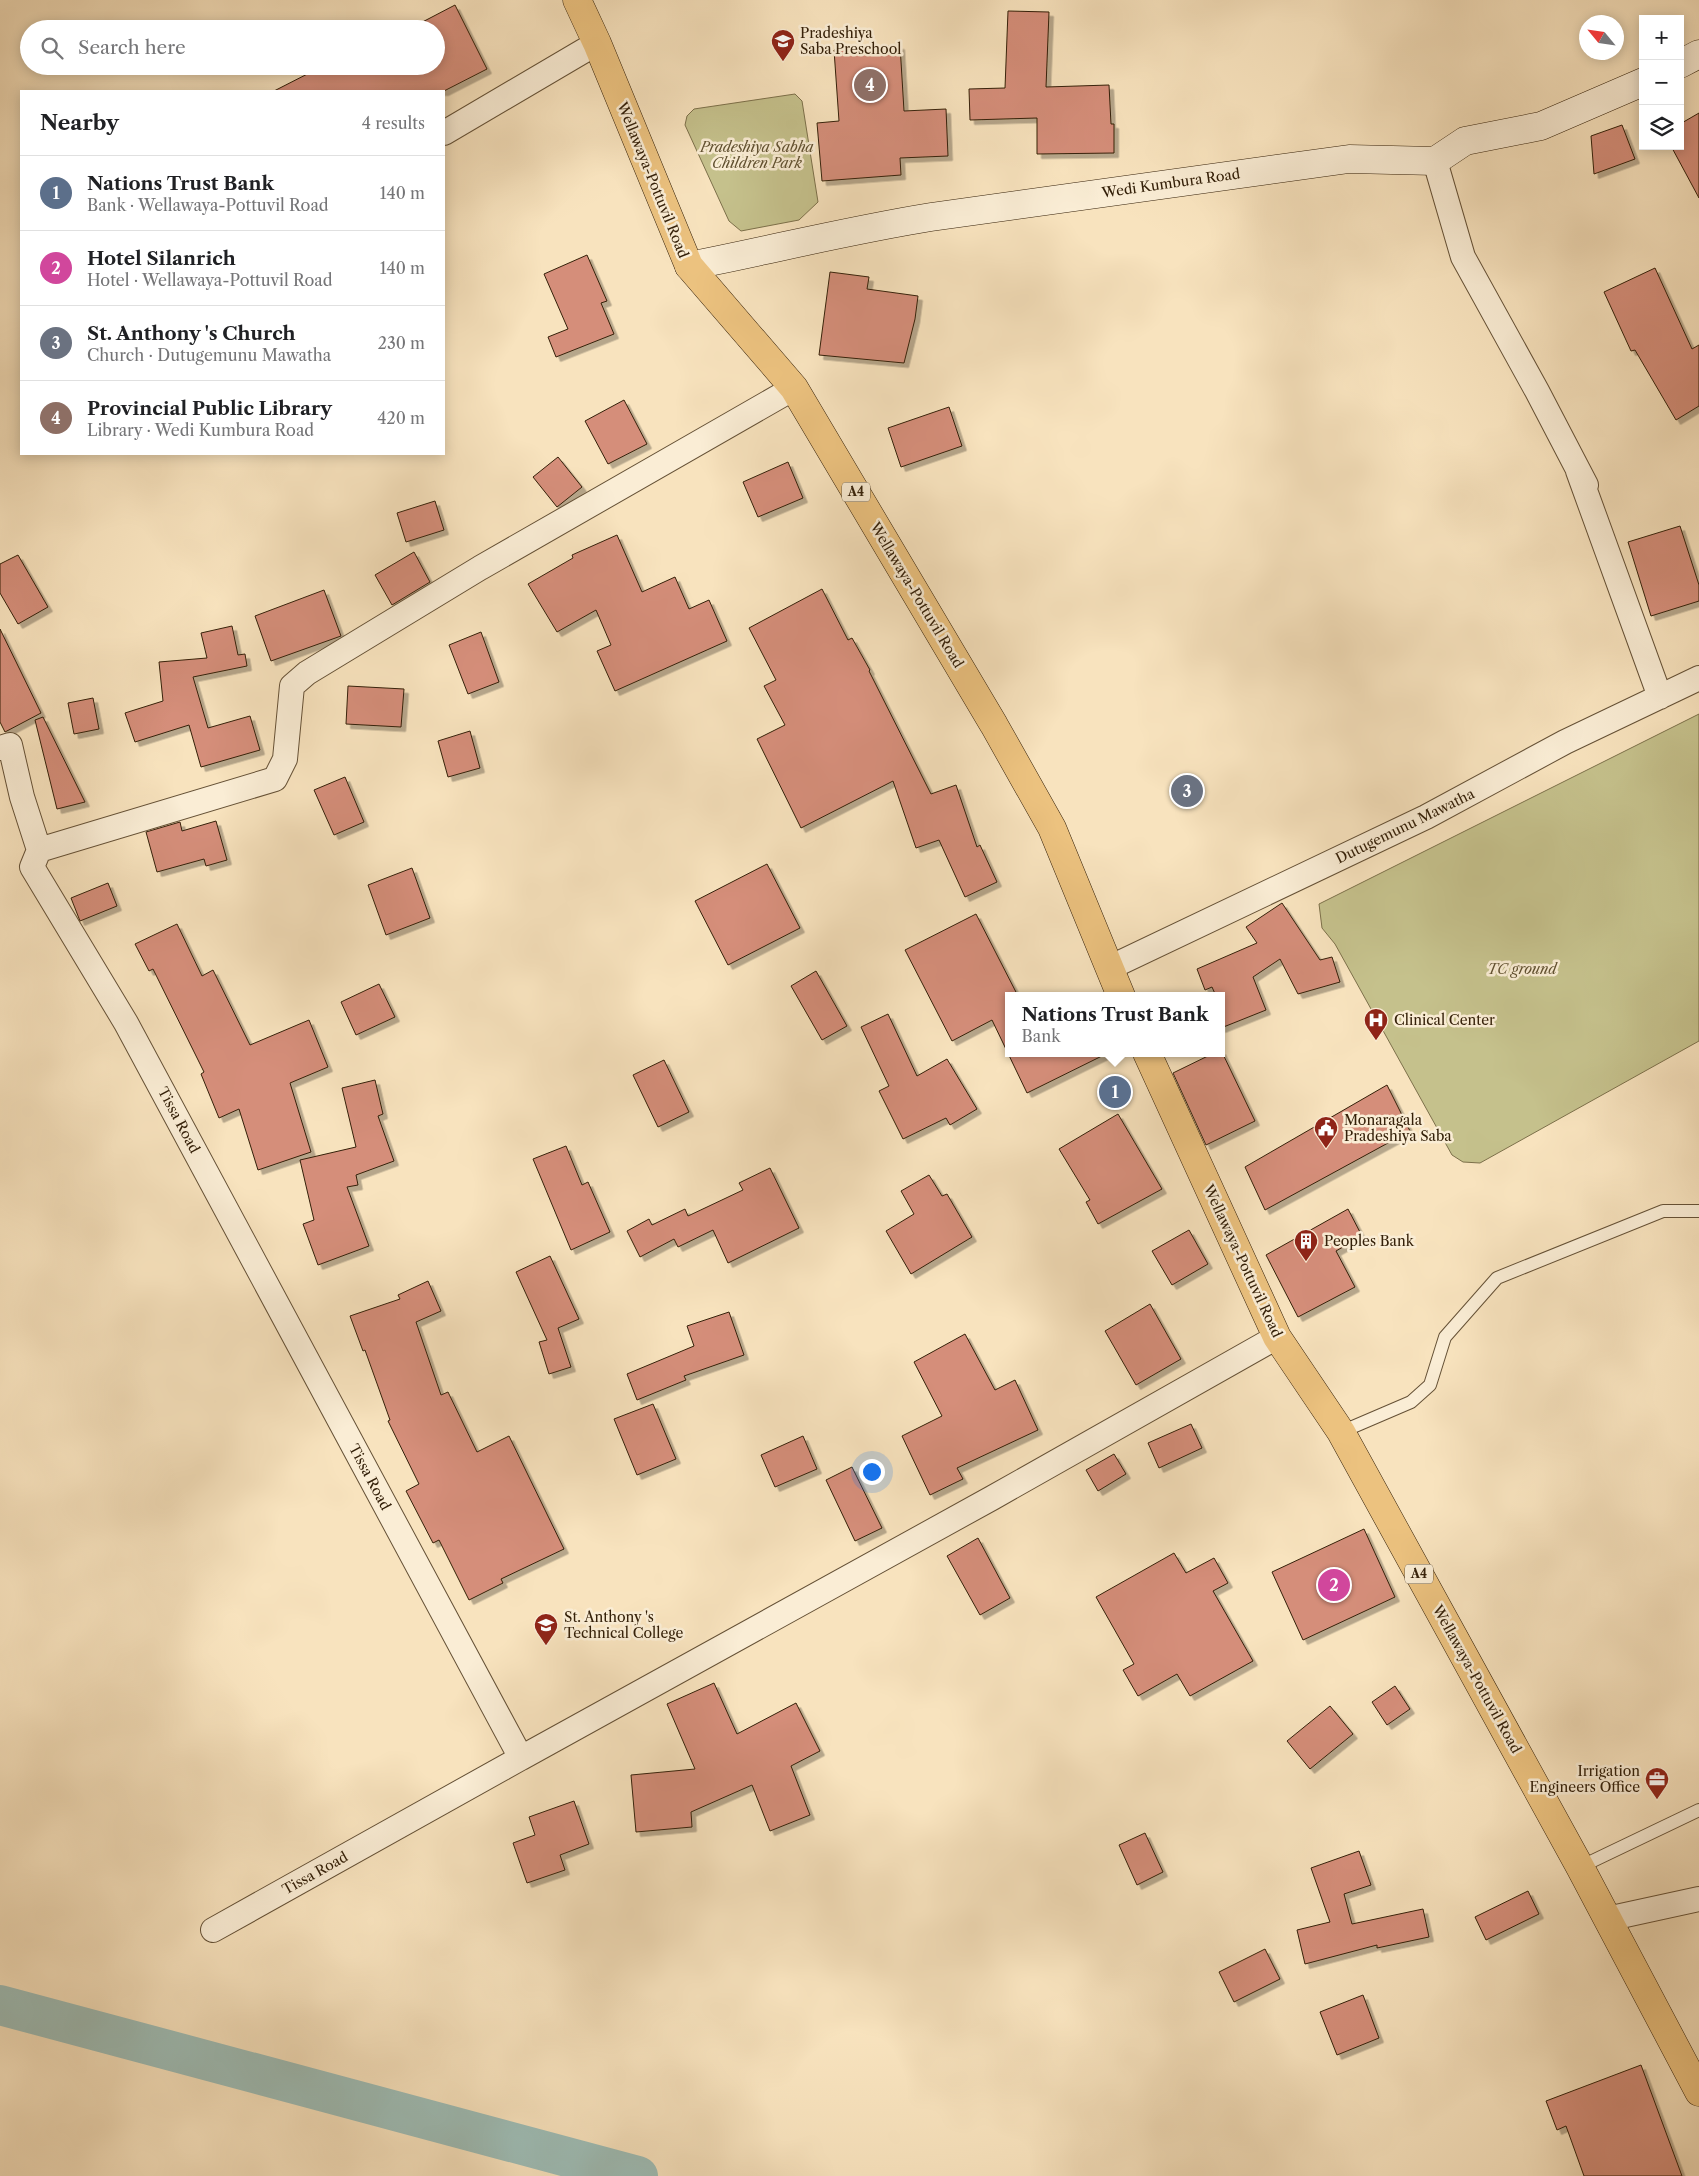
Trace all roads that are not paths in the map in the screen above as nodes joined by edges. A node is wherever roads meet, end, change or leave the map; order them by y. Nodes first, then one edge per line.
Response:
1 (578, 0) edge
2 (597, 43) junction
3 (1699, 54) edge
4 (1684, 62) edge
5 (1639, 84) edge
6 (445, 132) edge
7 (1436, 161) junction
8 (689, 266) junction
9 (794, 388) junction
10 (1699, 678) edge
11 (1660, 696) junction
12 (0, 748) edge
13 (39, 850) junction
14 (1109, 968) junction
15 (1119, 992) edge
16 (1149, 1057) edge
17 (1699, 1210) edge
18 (1276, 1338) junction
19 (1341, 1432) junction
20 (521, 1758) junction
21 (1699, 1810) edge
22 (1580, 1867) junction
23 (1699, 1899) edge
24 (1607, 1919) junction
25 (213, 1930) dead end
26 (1699, 2092) edge

1 - 2 highway, Wellawaya-Pottuvil Road / A4
2 - 6 street
2 - 8 highway, Wellawaya-Pottuvil Road / A4
3 - 4 street
5 - 7 street
7 - 8 street, Wedi Kumbura Road
7 - 11 street
8 - 9 highway, Wellawaya-Pottuvil Road / A4
9 - 13 street
9 - 14 highway, Wellawaya-Pottuvil Road / A4
10 - 11 street, Dutugemunu Mawatha
11 - 14 street, Dutugemunu Mawatha
12 - 13 street
13 - 20 street, Tissa Road
14 - 15 highway, Wellawaya-Pottuvil Road / A4
16 - 18 highway, Wellawaya-Pottuvil Road / A4
17 - 19 lane
18 - 19 highway, Wellawaya-Pottuvil Road / A4
18 - 20 street
19 - 22 highway, Wellawaya-Pottuvil Road / A4
20 - 25 street, Tissa Road
21 - 22 lane
22 - 24 highway, Wellawaya-Pottuvil Road / A4
23 - 24 street
24 - 26 highway, Wellawaya-Pottuvil Road / A4

